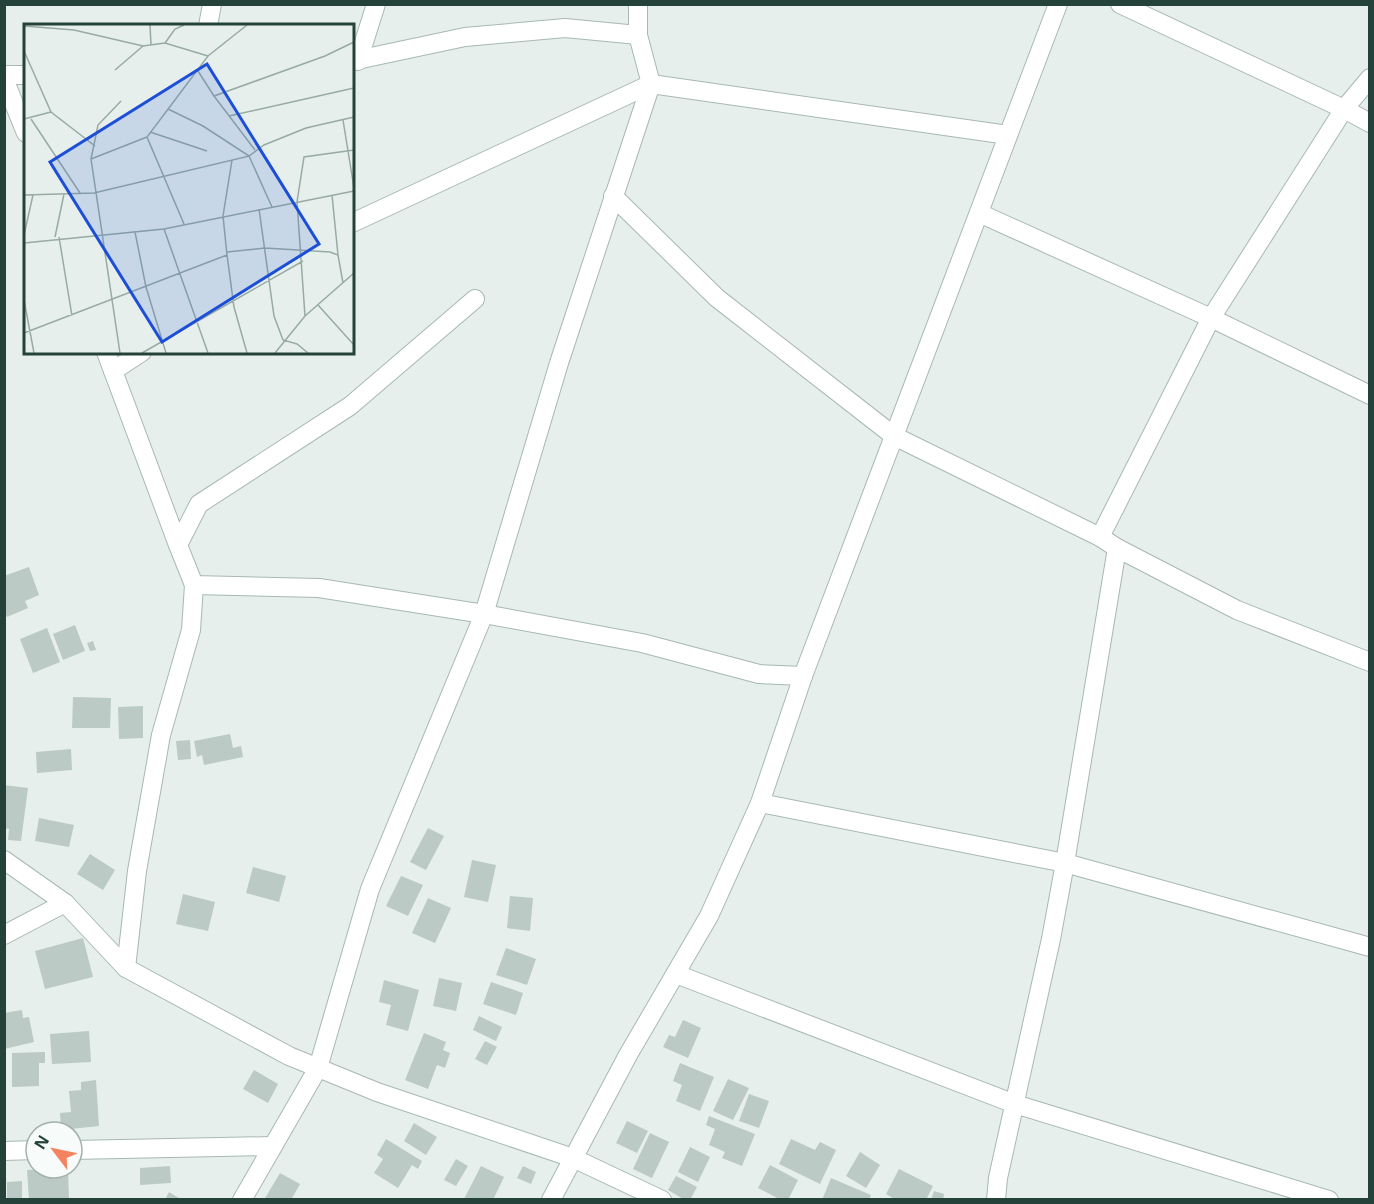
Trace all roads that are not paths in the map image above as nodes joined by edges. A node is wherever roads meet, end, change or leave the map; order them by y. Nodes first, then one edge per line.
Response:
1 (212, 4) edge
2 (376, 4) edge
3 (638, 4) edge
4 (1058, 4) edge
5 (1120, 4) edge
6 (208, 24) edge
7 (638, 35) junction
8 (355, 61) edge
9 (24, 75) edge
10 (4, 77) edge
11 (1370, 78) edge
12 (651, 84) junction
13 (1344, 108) junction
14 (1370, 123) edge
15 (24, 128) edge
16 (1008, 135) junction
17 (613, 196) junction
18 (979, 213) junction
19 (354, 222) edge
20 (475, 299) dead end
21 (1211, 318) junction
22 (107, 354) edge
23 (139, 354) edge
24 (113, 371) junction
25 (1370, 395) edge
26 (894, 436) junction
27 (1100, 537) junction
28 (178, 545) junction
29 (1117, 548) junction
30 (194, 585) junction
31 (484, 614) junction
32 (1370, 662) edge
33 (802, 676) junction
34 (760, 803) junction
35 (4, 860) edge
36 (1065, 863) junction
37 (65, 903) junction
38 (4, 935) edge
39 (1370, 947) edge
40 (126, 968) junction
41 (676, 974) junction
42 (318, 1068) junction
43 (1015, 1104) junction
44 (273, 1146) junction
45 (24, 1150) edge
46 (84, 1150) edge
47 (4, 1151) edge
48 (573, 1158) junction
49 (242, 1200) edge
50 (551, 1200) edge
51 (662, 1200) edge
52 (996, 1200) edge
53 (1329, 1200) edge

1 - 6 street
2 - 8 street
3 - 7 street
4 - 16 street
5 - 13 street
7 - 8 street
7 - 12 street
9 - 10 street
10 - 15 street
11 - 13 street
12 - 16 street
12 - 17 street
12 - 19 street
13 - 14 street
13 - 21 street
16 - 18 street
17 - 26 street
17 - 31 street
18 - 21 street
18 - 26 street
20 - 28 street
21 - 25 street
21 - 27 street
22 - 24 street
23 - 24 street
24 - 28 street
26 - 27 street
26 - 33 street
27 - 29 street
28 - 30 street
29 - 32 street
29 - 36 street
30 - 31 street
30 - 40 street
31 - 33 street
31 - 42 street
33 - 34 street
34 - 36 street
34 - 41 street
35 - 37 street
36 - 39 street
36 - 43 street
37 - 38 street
37 - 40 street
40 - 42 street
41 - 43 street
41 - 48 street
42 - 44 street
42 - 48 street
43 - 52 street
43 - 53 street
44 - 46 street
44 - 49 street
45 - 47 street
48 - 50 street
48 - 51 street

